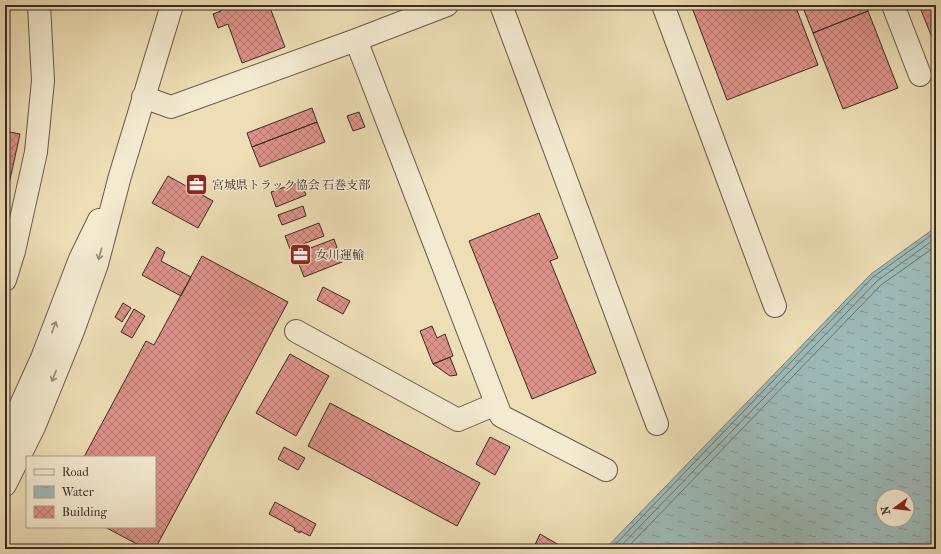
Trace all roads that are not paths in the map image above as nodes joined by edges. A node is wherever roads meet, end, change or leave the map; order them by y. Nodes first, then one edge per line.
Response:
1 (39, 5) edge
2 (172, 5) edge
3 (447, 5) edge
4 (501, 5) edge
5 (663, 5) edge
6 (893, 5) edge
7 (356, 40) junction
8 (920, 75) dead end
9 (143, 97) junction
10 (120, 176) junction
11 (5, 280) edge
12 (775, 306) dead end
13 (296, 331) dead end
14 (496, 404) junction
15 (657, 424) dead end
16 (5, 440) edge
17 (606, 470) dead end
18 (5, 485) edge

1 - 11 street
2 - 9 street
3 - 7 street
4 - 15 street
5 - 12 street
6 - 8 street
7 - 9 street
7 - 14 street
9 - 10 street
16 -> 10 street
10 -> 18 street
13 - 14 street
14 - 17 street

